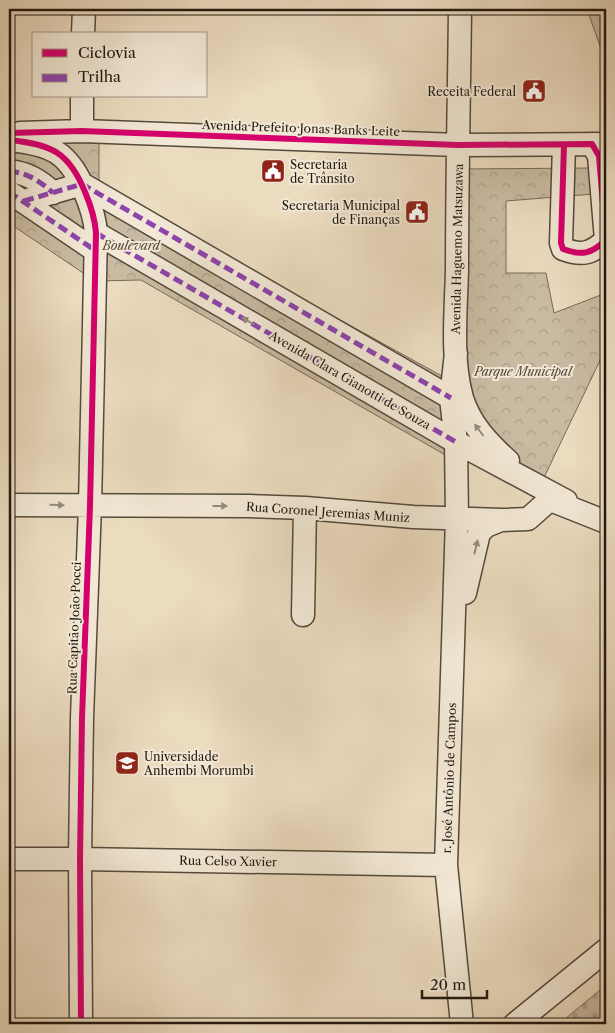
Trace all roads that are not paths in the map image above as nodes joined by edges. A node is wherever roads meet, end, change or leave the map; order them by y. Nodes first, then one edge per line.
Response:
1 (84, 9) edge
2 (460, 9) edge
3 (83, 32) edge
4 (82, 98) edge
5 (82, 131) junction
6 (9, 133) edge
7 (9, 140) edge
8 (599, 144) edge
9 (458, 145) junction
10 (564, 145) junction
11 (9, 171) edge
12 (82, 184) junction
13 (53, 192) junction
14 (16, 196) edge
15 (96, 242) junction
16 (456, 353) junction
17 (451, 398) junction
18 (456, 442) junction
19 (539, 488) junction
20 (9, 505) edge
21 (90, 506) junction
22 (305, 508) junction
23 (502, 520) junction
24 (606, 522) edge
25 (457, 525) junction
26 (303, 615) dead end
27 (452, 646) junction
28 (9, 859) edge
29 (80, 859) junction
30 (446, 865) junction
31 (606, 950) edge
32 (81, 1024) edge
33 (462, 1024) edge
34 (515, 1024) edge

1 - 3 street
2 - 9 street
4 - 5 street
5 - 6 street, Avenida Prefeito Jonas Banks Leite
5 - 9 street, Avenida Prefeito Jonas Banks Leite
7 - 12 street
8 - 10 street, Avenida Prefeito Jonas Banks Leite
8 - 10 street
9 - 10 street, Avenida Prefeito Jonas Banks Leite
9 - 16 street, Avenida Haguemo Matsuzawa
11 - 13 street
12 - 13 street
12 - 15 street
12 - 17 street
13 - 14 street
14 - 15 street, Avenida Clara Gianotti de Souza
18 -> 15 street, Avenida Clara Gianotti de Souza
15 - 21 street, Rua Capitão João Pocci
16 - 17 street, Avenida Haguemo Matsuzawa
19 -> 16 street, Avenida Haguemo Matsuzawa
17 - 18 street, Avenida Haguemo Matsuzawa
18 - 19 street, Avenida Clara Gianotti de Souza
18 - 25 street, Avenida Haguemo Matsuzawa
19 - 24 street, Avenida Clara Gianotti de Souza
20 -> 21 street, Rua Coronel Jeremias Muniz
21 -> 22 street, Rua Coronel Jeremias Muniz
21 - 29 street, Rua Capitão João Pocci
22 - 25 street, Rua Coronel Jeremias Muniz
22 - 26 street
23 - 24 street, Rua Coronel Jeremias Muniz
23 - 25 street, Rua Coronel Jeremias Muniz
27 -> 23 street
25 - 27 street, r. José Antônio de Campos
27 - 30 street, r. José Antônio de Campos
28 - 29 street, Rua Celso Xavier
29 - 30 street, Rua Celso Xavier
29 - 32 street, Rua Capitão João Pocci
30 - 33 street, r. José Antônio de Campos
31 - 34 street

